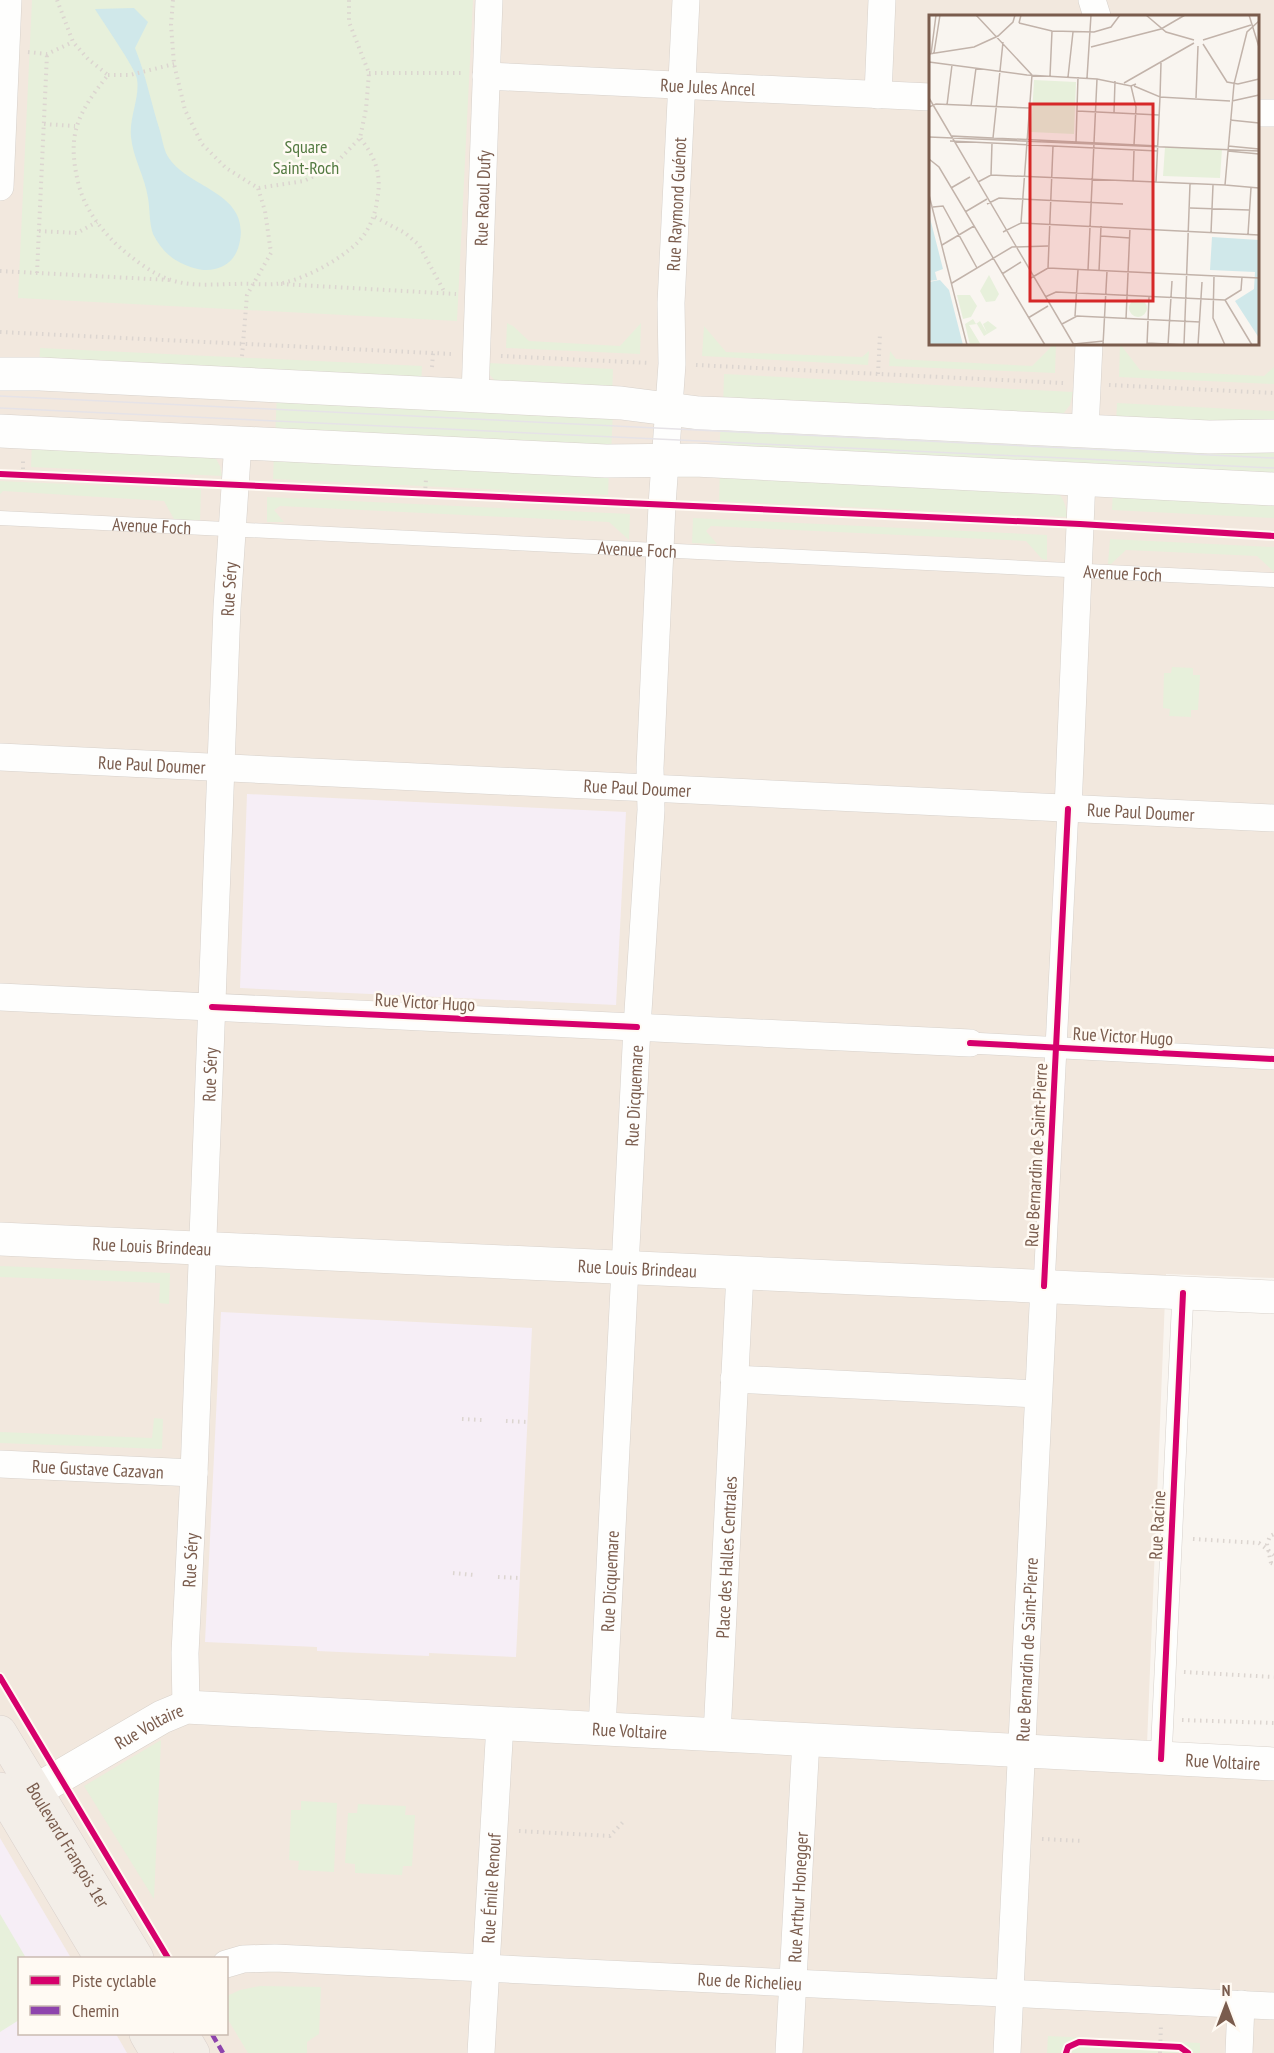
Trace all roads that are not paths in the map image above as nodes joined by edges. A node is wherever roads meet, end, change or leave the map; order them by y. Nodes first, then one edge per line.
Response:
1 (8, 0) edge
2 (489, 0) edge
3 (686, 0) edge
4 (882, 0) edge
5 (1092, 0) edge
6 (1096, 15) edge
7 (4, 47) edge
8 (486, 76) junction
9 (682, 86) junction
10 (878, 95) junction
11 (929, 97) edge
12 (1259, 112) edge
13 (1274, 113) edge
14 (0, 187) edge
15 (1089, 345) edge
16 (0, 374) edge
17 (475, 396) junction
18 (668, 408) junction
19 (0, 431) edge
20 (1085, 431) junction
21 (1274, 436) edge
22 (238, 442) junction
23 (666, 460) junction
24 (1082, 479) junction
25 (1274, 489) edge
26 (0, 518) edge
27 (233, 529) junction
28 (661, 550) junction
29 (1078, 570) junction
30 (1274, 580) edge
31 (0, 757) edge
32 (221, 767) junction
33 (651, 787) junction
34 (1068, 809) junction
35 (1274, 818) edge
36 (0, 997) edge
37 (212, 1007) junction
38 (637, 1027) junction
39 (970, 1043) joint
40 (1057, 1048) junction
41 (1274, 1059) edge
42 (0, 1239) edge
43 (203, 1248) junction
44 (625, 1267) junction
45 (740, 1273) junction
46 (1044, 1286) junction
47 (1183, 1293) junction
48 (1274, 1297) edge
49 (734, 1379) junction
50 (1038, 1394) junction
51 (0, 1464) edge
52 (194, 1473) junction
53 (186, 1707) junction
54 (500, 1724) junction
55 (602, 1729) junction
56 (0, 1732) edge
57 (717, 1735) junction
58 (806, 1740) junction
59 (1020, 1752) junction
60 (1161, 1759) junction
61 (1274, 1764) edge
62 (15, 1796) edge
63 (100, 1957) edge
64 (136, 1957) edge
65 (228, 1963) edge
66 (486, 1968) junction
67 (793, 1983) junction
68 (1010, 1993) junction
69 (1241, 2004) junction
70 (1274, 2006) edge
71 (147, 2035) edge
72 (183, 2035) edge
73 (158, 2053) edge
74 (193, 2053) edge
75 (481, 2053) edge
76 (789, 2053) edge
77 (1007, 2053) edge
78 (1239, 2053) edge

1 - 7 street
2 - 8 street, Rue Raoul Dufy
3 - 9 street, Rue Raymond Guénot
4 - 10 street
5 - 6 street
7 - 14 street
8 - 9 street, Rue Jules Ancel
8 - 17 street, Rue Raoul Dufy
9 - 10 street, Rue Jules Ancel
9 - 18 street, Rue Raymond Guénot
10 - 11 street, Rue Jules Ancel
12 - 13 street
15 - 20 street
16 - 17 main road
17 - 18 main road
18 - 20 main road
18 - 23 street
19 - 22 main road
20 - 21 main road
22 - 23 main road
22 - 27 street, Rue Séry
23 - 24 main road
23 - 28 street, Rue Dicquemare
24 - 25 main road
24 - 29 street, Rue Bernardin de Saint-Pierre
26 - 27 lane, Avenue Foch
27 - 28 lane, Avenue Foch
27 - 32 street, Rue Séry
28 - 29 lane, Avenue Foch
28 - 33 street, Rue Dicquemare
29 - 30 lane, Avenue Foch
29 - 34 street, Rue Bernardin de Saint-Pierre
31 - 32 street, Rue Paul Doumer
32 - 33 street, Rue Paul Doumer
32 - 37 street, Rue Séry
33 - 34 street, Rue Paul Doumer
33 - 38 street, Rue Dicquemare
34 - 35 street, Rue Paul Doumer
34 - 40 street, Rue Bernardin de Saint-Pierre
36 - 37 street, Rue Victor Hugo
37 - 38 street, Rue Victor Hugo
37 - 43 street, Rue Séry
38 - 39 street, Rue Victor Hugo
38 - 44 street, Rue Dicquemare
39 - 40 street, Rue Victor Hugo
40 - 41 street, Rue Victor Hugo
40 - 46 street, Rue Bernardin de Saint-Pierre
42 - 43 main road, Rue Louis Brindeau
43 - 44 main road, Rue Louis Brindeau
43 - 52 street, Rue Séry
44 - 45 main road, Rue Louis Brindeau
44 - 55 street, Rue Dicquemare
45 - 46 main road, Rue Louis Brindeau
45 - 49 street, Place des Halles Centrales
46 - 47 main road, Rue Louis Brindeau
46 - 50 street, Rue Bernardin de Saint-Pierre
47 - 48 main road, Rue Louis Brindeau
47 - 60 street, Rue Racine
49 - 50 street
49 - 57 street, Place des Halles Centrales
50 - 59 street, Rue Bernardin de Saint-Pierre
51 - 52 street, Rue Gustave Cazavan
52 - 53 street, Rue Séry
53 - 54 main road, Rue Voltaire
53 - 62 main road, Rue Voltaire
54 - 55 main road, Rue Voltaire
54 - 66 street, Rue Émile Renouf
55 - 57 main road, Rue Voltaire
56 - 62 main road, Boulevard François 1er
57 - 58 main road, Rue Voltaire
58 - 59 main road, Rue Voltaire
58 - 67 street, Rue Arthur Honegger
59 - 60 main road, Rue Voltaire
59 - 68 street, Rue Bernardin de Saint-Pierre
60 - 61 main road, Rue Voltaire
62 - 63 main road, Boulevard François 1er
62 - 64 main road, Boulevard François 1er
65 - 66 street, Rue de Richelieu
66 - 67 street, Rue de Richelieu
66 - 75 street, Rue Émile Renouf
67 - 68 street, Rue de Richelieu
67 - 76 street, Rue Arthur Honegger
68 - 69 street, Rue de Richelieu
68 - 77 street, Rue Bernardin de Saint-Pierre
69 - 70 street, Rue de Richelieu
69 - 78 street
71 - 73 main road
72 - 74 main road

